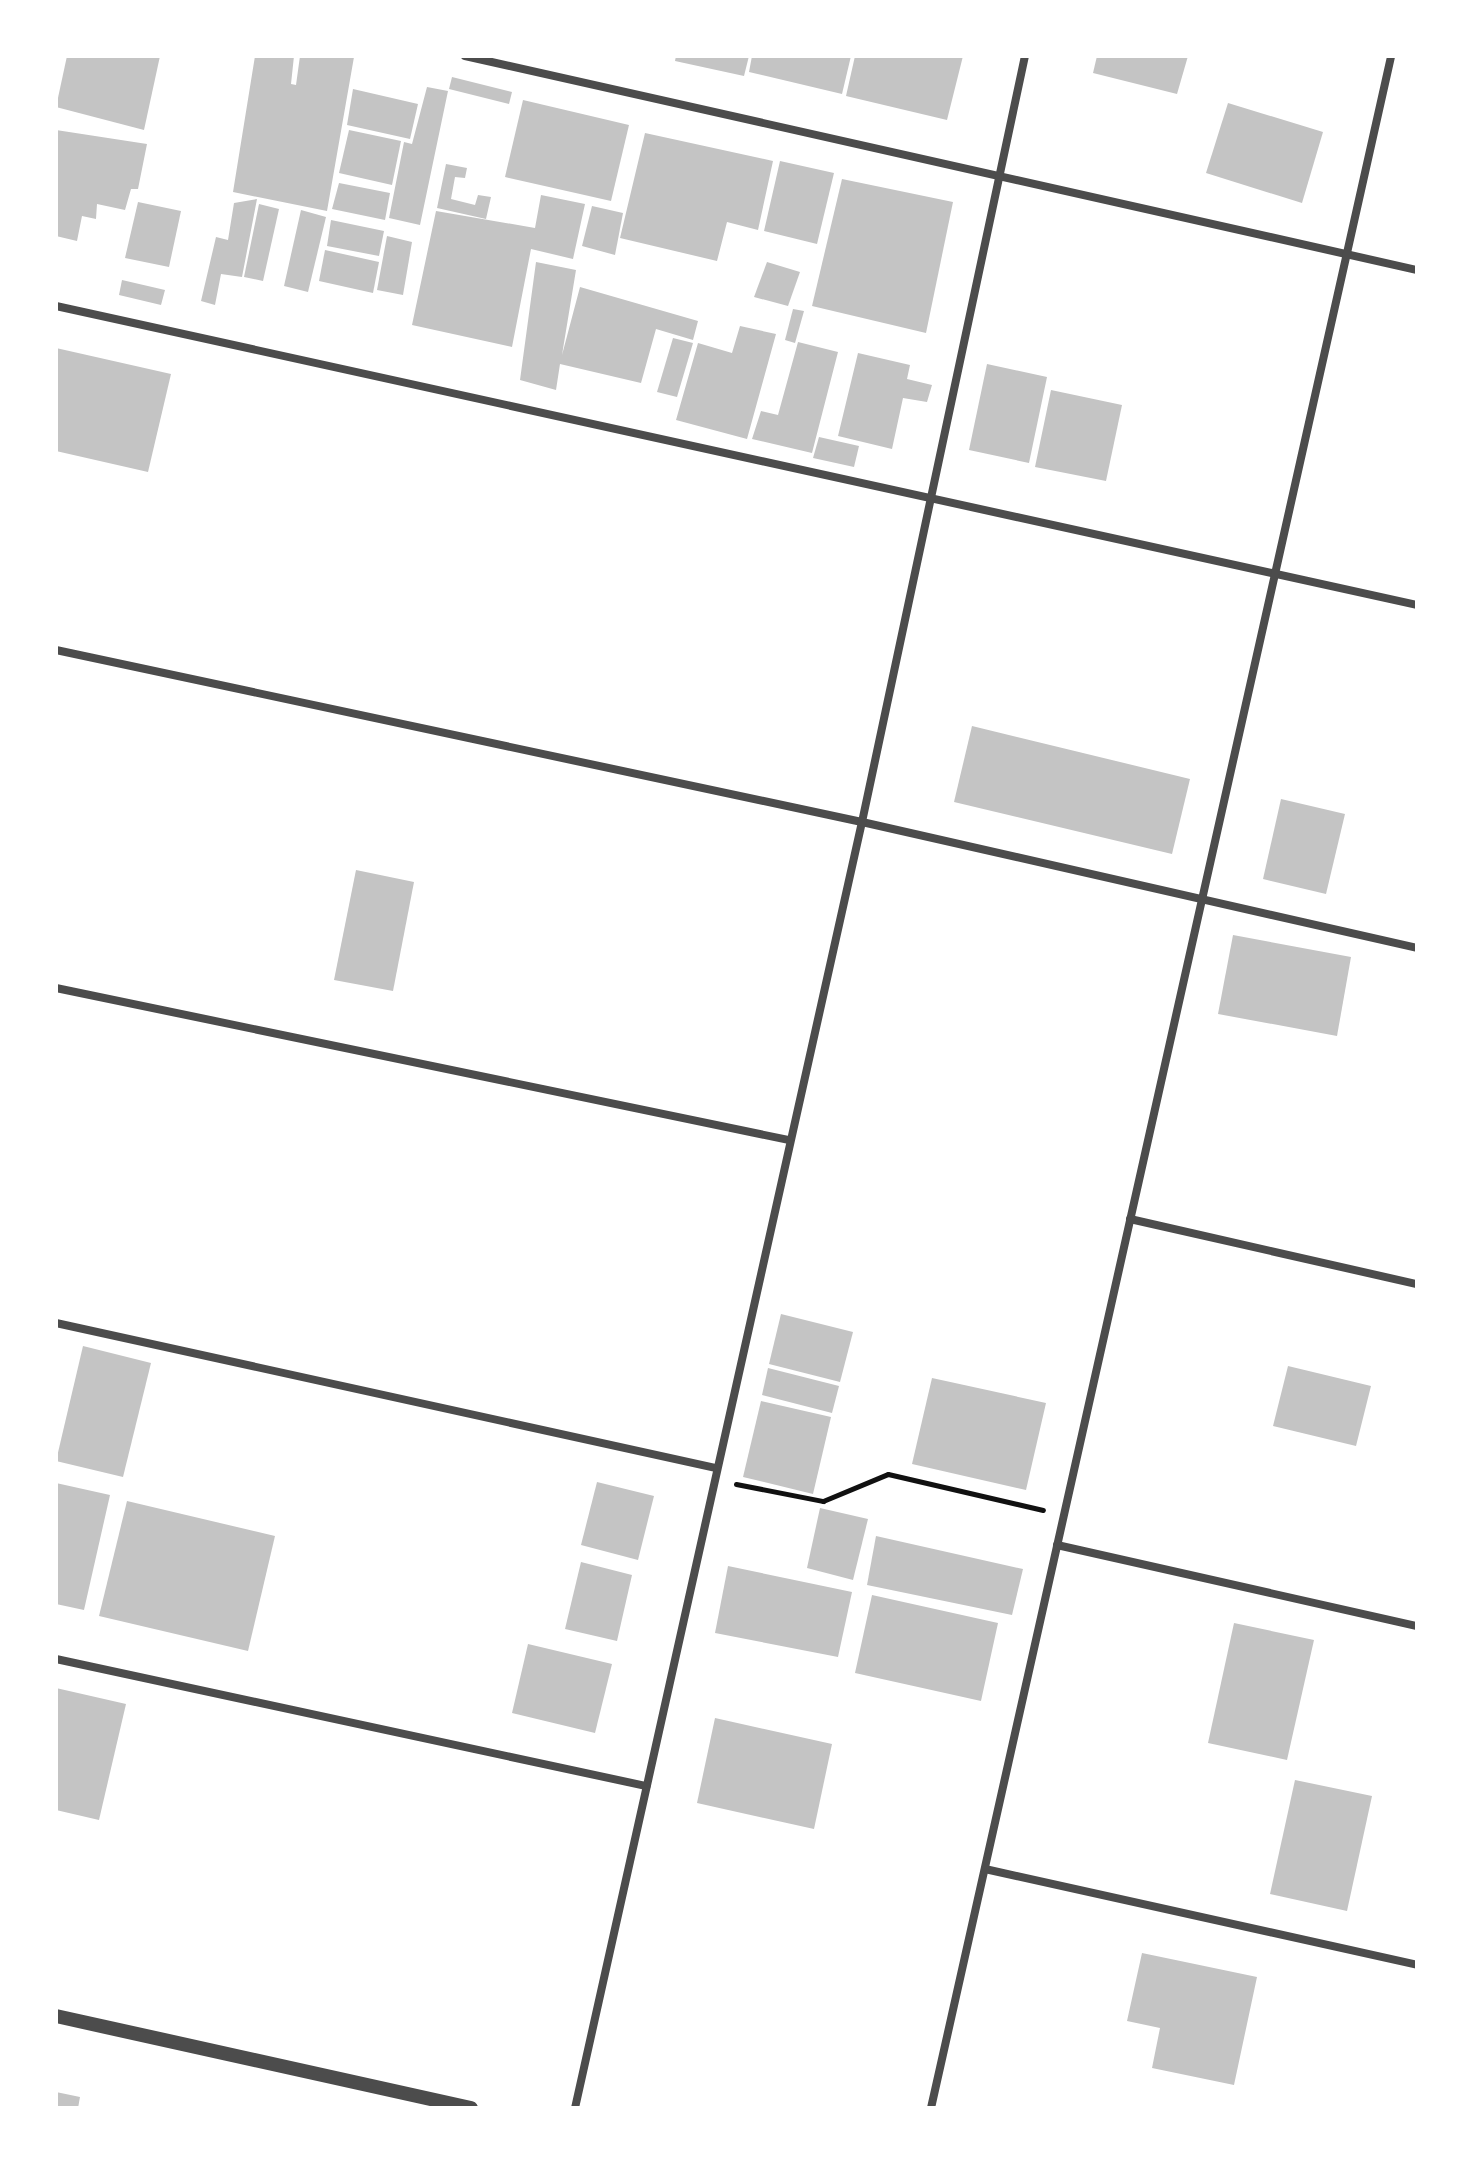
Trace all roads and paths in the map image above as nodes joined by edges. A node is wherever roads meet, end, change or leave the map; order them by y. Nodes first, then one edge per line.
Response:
1 (465, 56) edge
2 (1025, 56) edge
3 (1391, 56) edge
4 (996, 174) junction
5 (1347, 255) junction
6 (1417, 270) edge
7 (56, 306) edge
8 (931, 498) junction
9 (1275, 573) junction
10 (1417, 605) edge
11 (56, 650) edge
12 (862, 822) junction
13 (1202, 899) junction
14 (1417, 948) edge
15 (56, 988) edge
16 (789, 1140) junction
17 (1130, 1219) junction
18 (1417, 1284) edge
19 (56, 1323) edge
20 (716, 1468) junction
21 (713, 1480) junction
22 (1064, 1515) junction
23 (1057, 1545) junction
24 (1417, 1626) edge
25 (56, 1659) edge
26 (646, 1786) junction
27 (985, 1869) junction
28 (1417, 1965) edge
29 (56, 2016) edge
30 (471, 2108) edge
31 (575, 2108) edge
32 (931, 2108) edge

1 - 4 street
2 - 4 street
3 - 5 street
4 - 5 street
4 - 8 street
5 - 6 street
5 - 9 street
7 - 8 street
8 - 9 street
8 - 12 street
9 - 10 street
9 - 13 street
11 - 12 street
12 - 13 street
12 - 16 street
13 - 14 street
13 - 17 street
15 - 16 street
16 - 20 street
17 - 18 street
17 - 22 street
19 - 20 street
20 - 21 street
21 - 22 path
21 - 26 street
22 - 23 street
23 - 24 street
23 - 27 street
25 - 26 street
26 - 31 street
27 - 28 street
27 - 32 street
29 - 30 street

